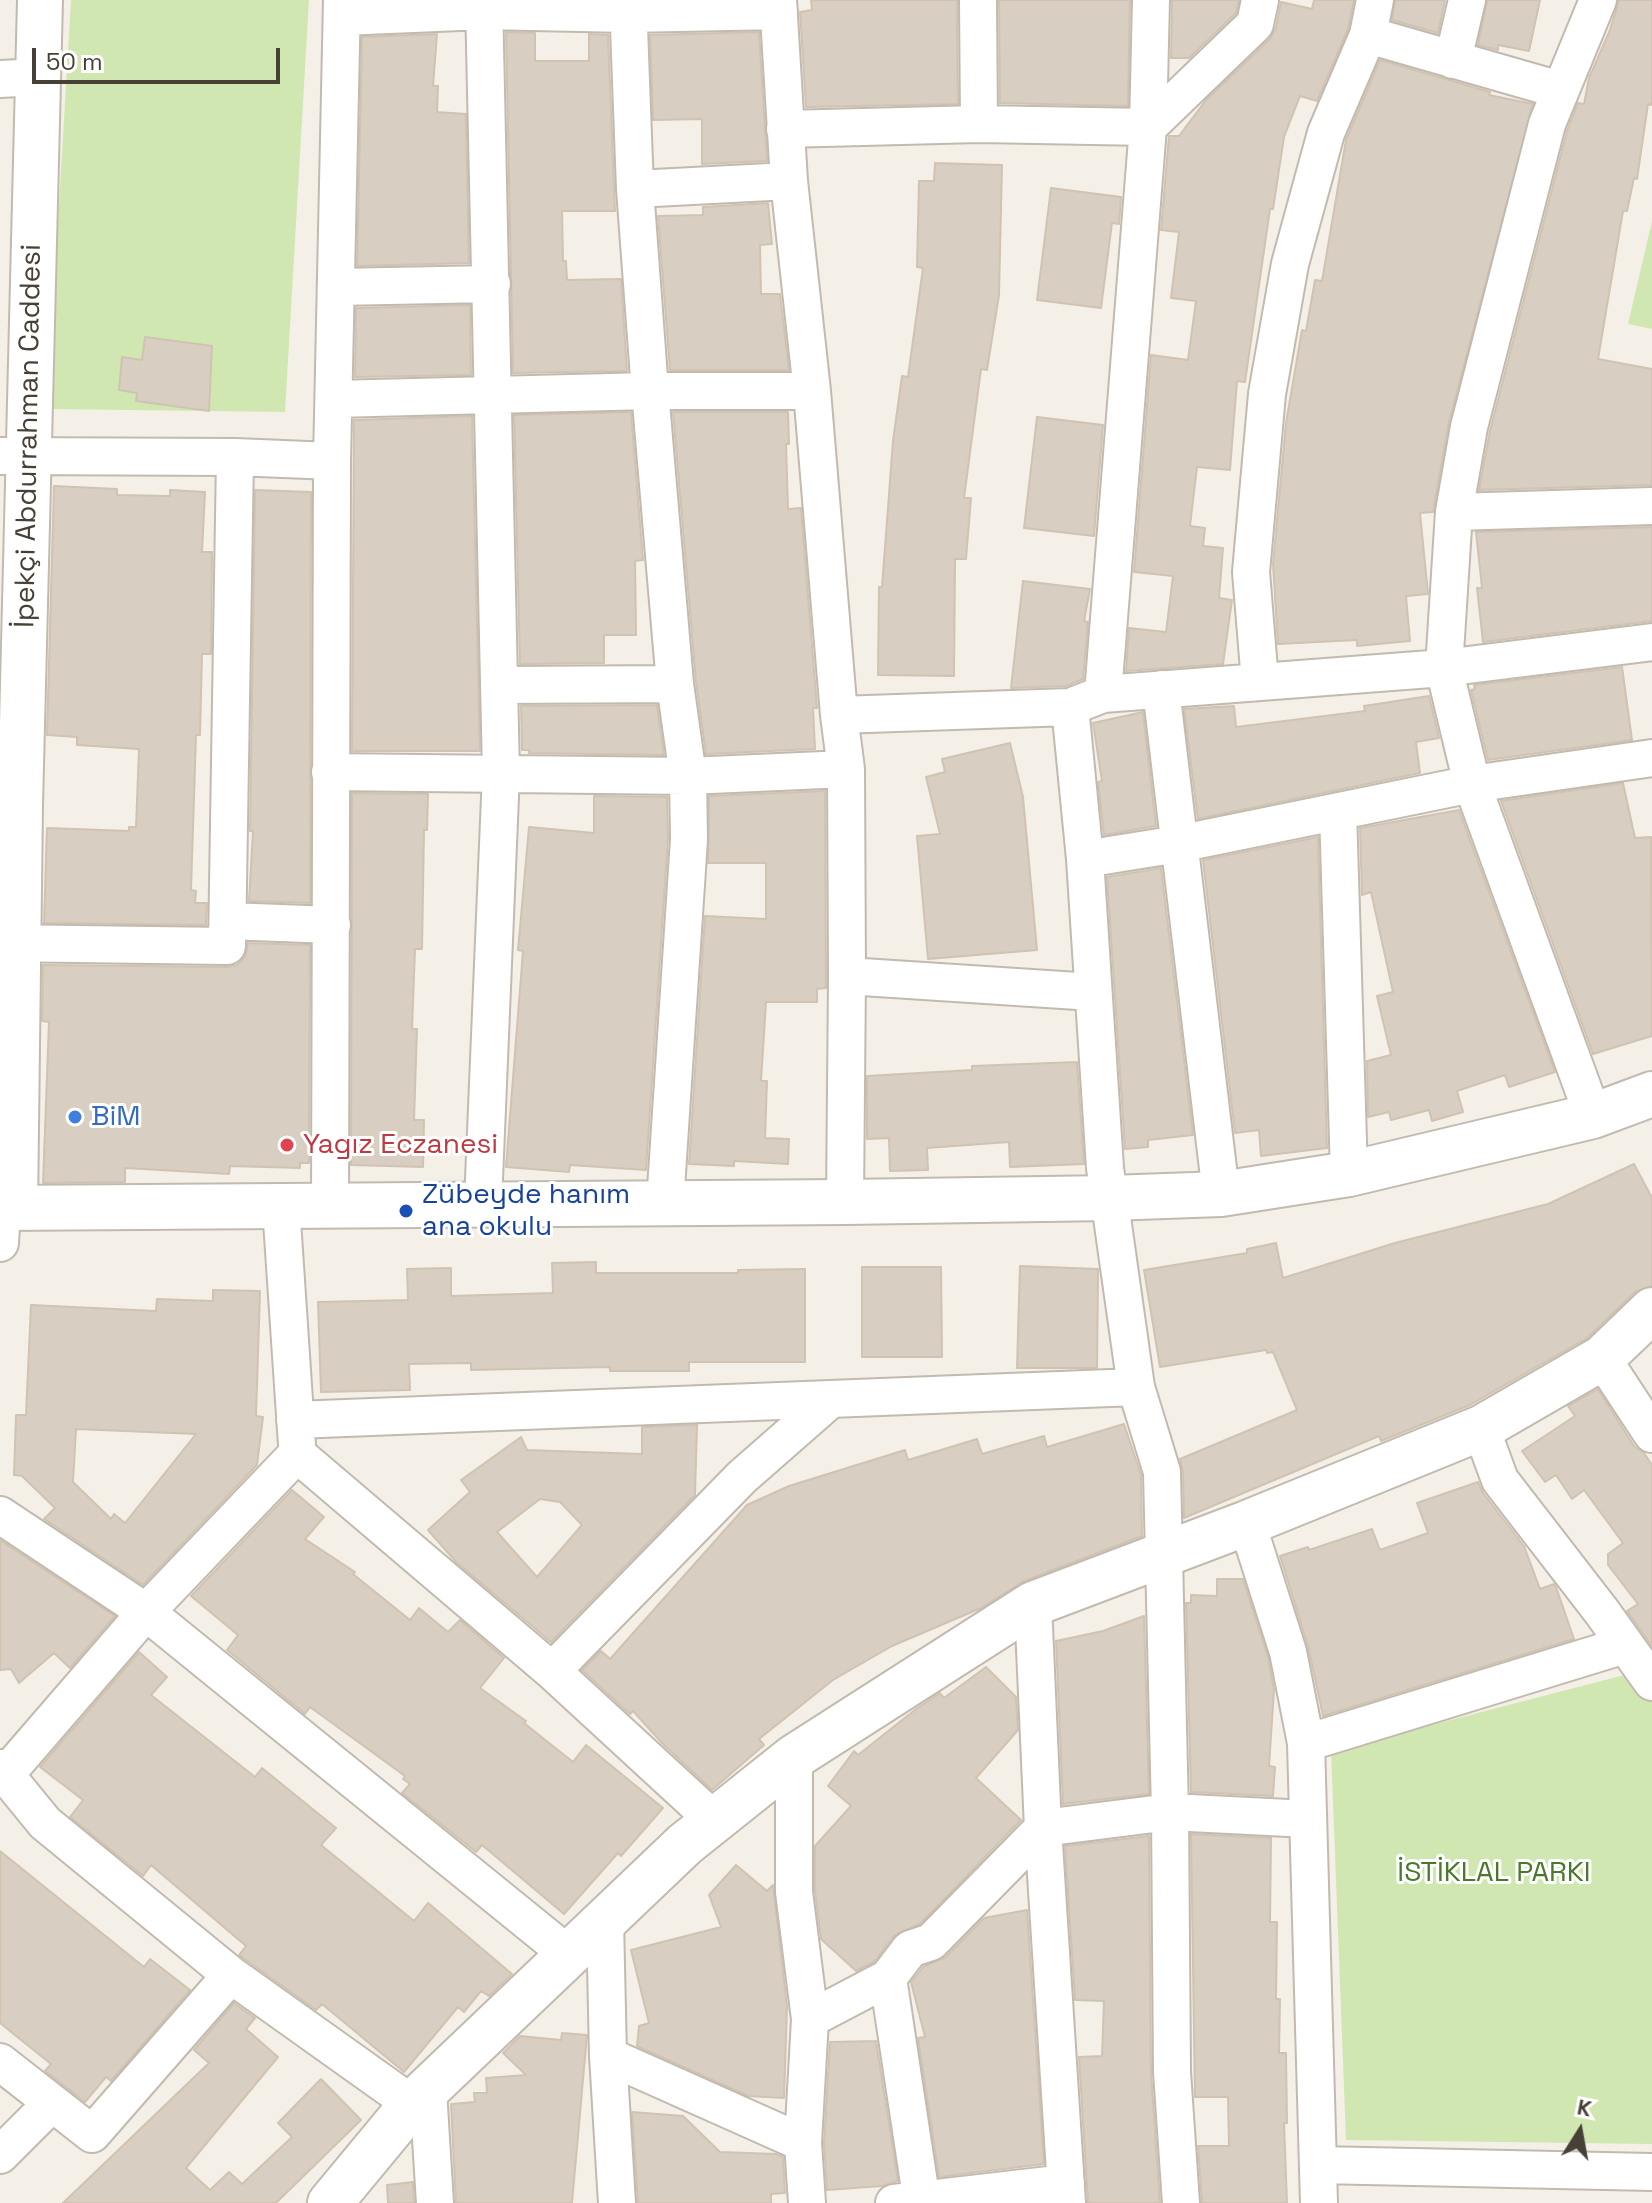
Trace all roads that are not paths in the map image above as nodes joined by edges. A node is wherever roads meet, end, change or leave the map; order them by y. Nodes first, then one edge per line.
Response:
1 (40, 0) edge
2 (978, 0) edge
3 (1151, 0) edge
4 (1260, 0) edge
5 (1467, 0) edge
6 (1598, 0) edge
7 (484, 5) edge
8 (779, 6) edge
9 (628, 7) edge
10 (342, 8) edge
11 (1372, 17) edge
12 (1453, 60) junction
13 (19, 78) edge
14 (1560, 90) junction
15 (979, 124) junction
16 (1148, 127) junction
17 (785, 129) junction
18 (789, 181) junction
19 (635, 189) junction
20 (492, 284) junction
21 (336, 287) junction
22 (650, 391) junction
23 (812, 391) junction
24 (494, 394) junction
25 (334, 399) junction
26 (14, 457) edge
27 (235, 457) junction
28 (332, 461) junction
29 (1652, 506) edge
30 (1454, 512) junction
31 (1652, 642) edge
32 (1444, 668) junction
33 (1260, 682) junction
34 (675, 684) junction
35 (501, 685) junction
36 (1161, 689) junction
37 (1103, 694) junction
38 (1070, 707) junction
39 (839, 715) junction
40 (1652, 758) edge
41 (846, 769) junction
42 (330, 772) junction
43 (501, 773) junction
44 (688, 776) junction
45 (1472, 784) junction
46 (1338, 811) junction
47 (1178, 844) junction
48 (1085, 859) junction
49 (228, 921) junction
50 (332, 925) junction
51 (9, 943) edge
52 (847, 976) junction
53 (1093, 992) junction
54 (1652, 1094) edge
55 (1593, 1116) junction
56 (1349, 1174) junction
57 (1221, 1194) junction
58 (1110, 1198) junction
59 (845, 1202) junction
60 (483, 1203) junction
61 (665, 1204) junction
62 (281, 1206) junction
63 (330, 1206) junction
64 (4, 1217) edge
65 (1652, 1310) edge
66 (1602, 1358) junction
67 (1136, 1387) junction
68 (831, 1399) junction
69 (1481, 1428) junction
70 (1652, 1434) edge
71 (296, 1437) junction
72 (0, 1515) edge
73 (1247, 1523) junction
74 (1165, 1553) junction
75 (1033, 1604) junction
76 (146, 1612) junction
77 (1625, 1645) junction
78 (552, 1671) junction
79 (1652, 1682) edge
80 (1306, 1743) junction
81 (794, 1757) junction
82 (3, 1771) edge
83 (1170, 1812) junction
84 (1308, 1819) junction
85 (715, 1821) junction
86 (1043, 1828) junction
87 (605, 1920) junction
88 (569, 1955) junction
89 (231, 1975) junction
90 (888, 1978) junction
91 (810, 2019) junction
92 (608, 2056) junction
93 (0, 2062) edge
94 (420, 2097) junction
95 (52, 2103) junction
96 (803, 2143) junction
97 (0, 2155) edge
98 (1318, 2165) junction
99 (1652, 2172) edge
100 (1066, 2193) edge
101 (913, 2202) edge
102 (330, 2203) edge
103 (435, 2203) edge
104 (617, 2203) edge
105 (807, 2203) edge
106 (1181, 2203) edge
107 (1319, 2203) edge

1 - 13 street, İpekçi Abdurrahman Caddesi
2 - 15 street
3 - 16 street
4 - 16 street
5 - 12 street
6 - 14 street
7 - 9 street
7 - 10 street
7 - 20 street
8 - 9 street
8 - 17 street
9 - 19 street
10 - 21 street
11 - 12 street
11 - 33 street
12 - 14 street
13 - 26 street, İpekçi Abdurrahman Caddesi
14 - 30 street
15 - 16 street
15 - 17 street
16 - 37 street
17 - 18 street
18 - 19 street
18 - 23 street
19 - 22 street
20 - 21 street
20 - 24 street
21 - 25 street
22 - 23 street
22 - 24 street
22 - 34 street
23 - 39 street
24 - 25 street
24 - 35 street
25 - 28 street
26 - 27 street
26 - 51 street, İpekçi Abdurrahman Caddesi
27 - 28 street
27 - 49 street
28 - 42 street
29 - 30 street
30 - 32 street
31 - 32 street
32 - 33 street
32 - 45 street
33 - 36 street
34 - 35 street
34 - 44 street
35 - 43 street
36 - 37 street
36 - 47 street
37 - 38 street
38 - 39 street
38 - 48 street
39 - 41 street
40 - 45 street
41 - 44 street
41 - 52 street
42 - 43 street
42 - 50 street
43 - 44 street
43 - 60 street
44 - 61 street
45 - 46 street
45 - 55 street
46 - 47 street
46 - 56 street
47 - 48 street
47 - 57 street
48 - 53 street
49 - 50 street
49 - 51 street
50 - 63 street
51 - 64 street, İpekçi Abdurrahman Caddesi
52 - 53 street
52 - 59 street
53 - 58 street
54 - 55 street
55 - 56 street
56 - 57 street
57 - 58 street
58 - 59 street
58 - 67 street
59 - 61 street
60 - 61 street
60 - 63 street
62 - 63 street
62 - 64 street
62 - 71 street
65 - 66 street
66 - 69 street
66 - 70 street
67 - 68 street
67 - 74 street
68 - 71 street
68 - 78 street
69 - 73 street
69 - 77 street
71 - 76 street
71 - 78 street
72 - 76 street
73 - 74 street
73 - 80 street
74 - 75 street
74 - 83 street
75 - 81 street
75 - 86 street
76 - 82 street
76 - 88 street
77 - 79 street
77 - 80 street
78 - 85 street
80 - 84 street
81 - 85 street
81 - 91 street
82 - 89 street
83 - 84 street
83 - 86 street
83 - 106 street
84 - 98 street
85 - 87 street
86 - 90 street
86 - 100 street
87 - 88 street
87 - 92 street
88 - 94 street
89 - 94 street
89 - 95 street
90 - 91 street
90 - 101 street
91 - 96 street
92 - 96 street
92 - 104 street
93 - 95 street
94 - 102 street
94 - 103 street
95 - 97 street
96 - 105 street
98 - 99 street
98 - 107 street
100 - 101 street

